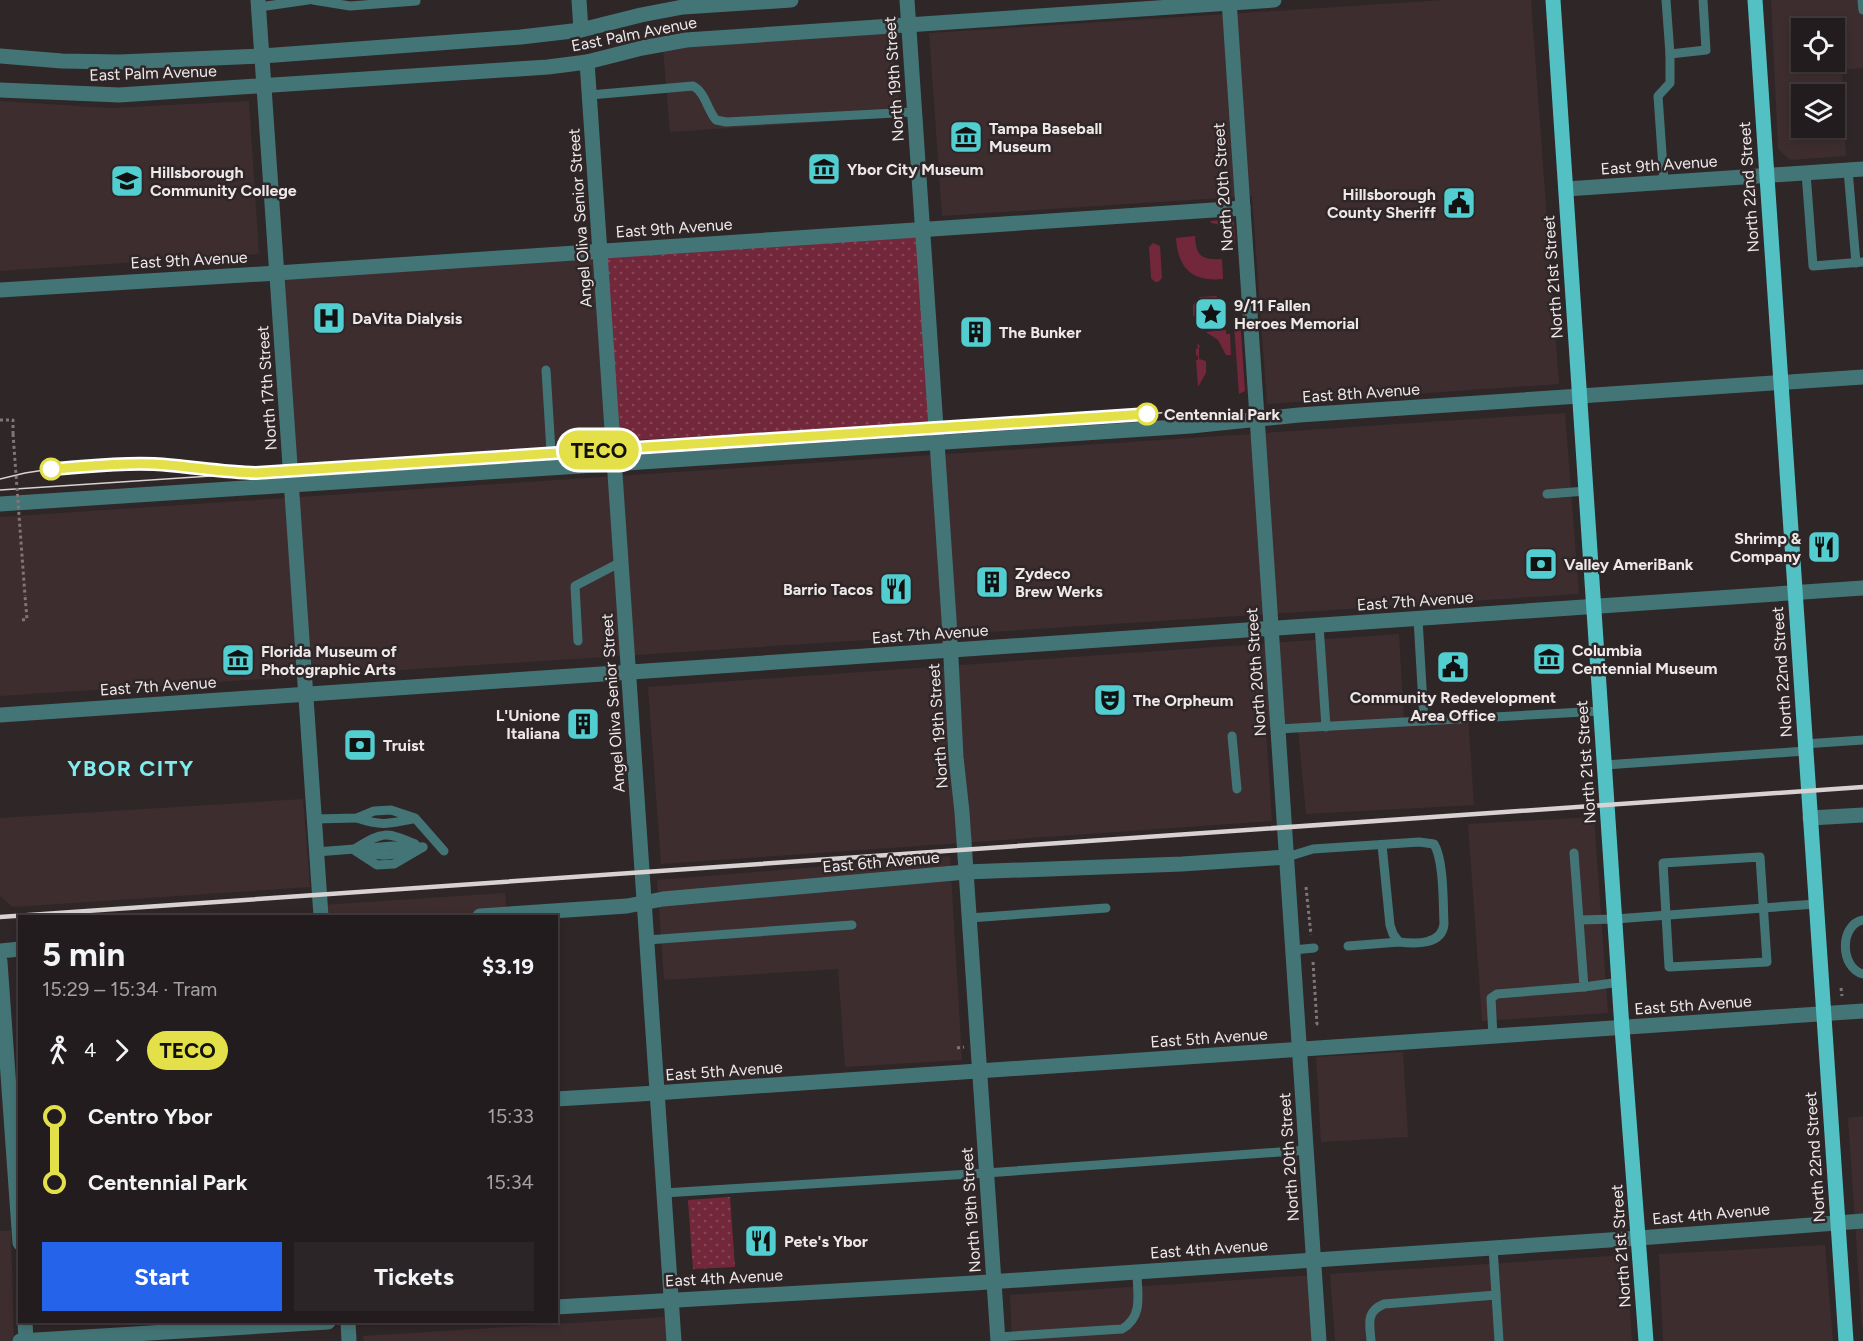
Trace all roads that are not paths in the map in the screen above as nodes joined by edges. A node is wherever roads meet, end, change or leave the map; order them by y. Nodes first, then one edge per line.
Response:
1 (308, 0) edge
2 (313, 0) edge
3 (416, 0) edge
4 (579, 0) edge
5 (791, 0) edge
6 (907, 0) edge
7 (1275, 0) edge
8 (1553, 0) edge
9 (1666, 0) edge
10 (1703, 0) edge
11 (1755, 0) edge
12 (1862, 0) edge
13 (1229, 2) edge
14 (259, 3) edge
15 (1863, 10) edge
16 (908, 25) junction
17 (581, 30) junction
18 (1670, 54) junction
19 (0, 56) edge
20 (262, 56) junction
21 (587, 62) junction
22 (264, 86) junction
23 (0, 90) edge
24 (590, 95) junction
25 (914, 112) junction
26 (1856, 169) edge
27 (1806, 173) junction
28 (1766, 175) junction
29 (1664, 182) junction
30 (1566, 189) junction
31 (1243, 208) junction
32 (922, 230) junction
33 (600, 252) junction
34 (1859, 262) edge
35 (277, 273) junction
36 (0, 290) edge
37 (546, 370) dead end
38 (1863, 377) edge
39 (1780, 383) junction
40 (1580, 396) junction
41 (1257, 419) junction
42 (937, 443) junction
43 (615, 464) junction
44 (552, 468) junction
45 (291, 486) junction
46 (1586, 491) junction
47 (1547, 494) dead end
48 (0, 504) edge
49 (621, 562) junction
50 (1863, 588) edge
51 (1794, 593) junction
52 (1594, 607) junction
53 (1418, 619) junction
54 (1319, 625) junction
55 (1271, 629) junction
56 (578, 641) dead end
57 (951, 650) junction
58 (629, 672) junction
59 (305, 694) junction
60 (1601, 711) junction
61 (0, 715) edge
62 (1424, 721) junction
63 (1326, 727) junction
64 (1278, 729) junction
65 (1232, 736) dead end
66 (1863, 740) edge
67 (1805, 748) junction
68 (1605, 765) junction
69 (1237, 789) dead end
70 (1863, 814) edge
71 (1810, 818) junction
72 (314, 819) junction
73 (433, 837) junction
74 (1382, 845) junction
75 (423, 847) junction
76 (354, 850) junction
77 (444, 851) dead end
78 (316, 852) junction
79 (1574, 853) dead end
80 (1287, 857) junction
81 (966, 872) junction
82 (644, 903) junction
83 (1816, 904) junction
84 (1106, 908) dead end
85 (1763, 908) junction
86 (321, 915) edge
87 (495, 915) edge
88 (1666, 915) junction
89 (969, 918) junction
90 (1615, 919) junction
91 (1580, 920) junction
92 (1863, 920) edge
93 (852, 925) dead end
94 (647, 940) junction
95 (1399, 942) junction
96 (1348, 946) dead end
97 (1314, 948) dead end
98 (18, 949) edge
99 (1293, 950) junction
100 (0, 951) edge
101 (0, 962) edge
102 (1863, 974) edge
103 (1620, 982) junction
104 (1584, 987) junction
105 (1863, 1011) edge
106 (1823, 1014) junction
107 (1622, 1028) junction
108 (1493, 1036) junction
109 (1300, 1050) junction
110 (980, 1071) junction
111 (657, 1093) junction
112 (558, 1099) edge
113 (11, 1137) edge
114 (1306, 1150) junction
115 (986, 1173) junction
116 (664, 1193) junction
117 (18, 1219) edge
118 (1863, 1221) edge
119 (1838, 1222) junction
120 (1639, 1238) junction
121 (1493, 1248) junction
122 (1314, 1260) junction
123 (1137, 1272) junction
124 (994, 1281) junction
125 (1496, 1296) junction
126 (671, 1299) junction
127 (558, 1306) edge
128 (25, 1323) edge
129 (311, 1323) edge
130 (348, 1323) edge
131 (998, 1339) edge
132 (20, 1341) edge
133 (26, 1341) edge
134 (349, 1341) edge
135 (674, 1341) edge
136 (1320, 1341) edge
137 (1371, 1341) edge
138 (1499, 1341) edge
139 (1646, 1341) edge
140 (1846, 1341) edge

1 - 14 lane
2 - 3 lane
4 - 17 street
5 - 17 street, East Palm Avenue
6 - 16 street, North 19th Street
7 - 13 street, East Palm Avenue
8 - 30 main road, North 21st Street
9 - 18 lane
10 - 18 lane
11 - 28 main road, North 22nd Street
12 - 15 lane
13 - 16 street, East Palm Avenue
13 - 31 street, North 20th Street
14 - 20 street, North 17th Street
16 - 21 street, East Palm Avenue
16 - 25 street, North 19th Street
17 - 20 street, East Palm Avenue
18 - 29 lane
19 - 20 street, East Palm Avenue
20 - 22 street, North 17th Street
21 - 22 street, East Palm Avenue
21 - 24 street, Angel Oliva Senior Street
22 - 23 street, East Palm Avenue
22 - 35 street, North 17th Street
24 - 25 lane
24 - 33 street, Angel Oliva Senior Street
25 - 32 street, North 19th Street
26 - 27 street, East 9th Avenue
26 - 34 lane
27 - 28 street, East 9th Avenue
27 - 34 lane
28 - 29 street, East 9th Avenue
28 - 39 main road, North 22nd Street
29 - 30 street, East 9th Avenue
30 - 40 main road, North 21st Street
31 - 32 street, East 9th Avenue
31 - 41 street, North 20th Street
32 - 33 street, East 9th Avenue
32 - 42 street, North 19th Street
33 - 35 street, East 9th Avenue
33 - 43 street, Angel Oliva Senior Street
35 - 36 street, East 9th Avenue
35 - 45 street, North 17th Street
37 - 44 lane
38 - 39 street, East 8th Avenue
39 - 40 street, East 8th Avenue
39 - 51 main road, North 22nd Street
40 - 41 street, East 8th Avenue
40 - 46 main road, North 21st Street
41 - 42 street, East 8th Avenue
41 - 55 street, North 20th Street
42 - 43 street, East 8th Avenue
42 - 57 street, North 19th Street
43 - 44 street, East 8th Avenue
43 - 49 street, Angel Oliva Senior Street
44 - 45 street, East 8th Avenue
45 - 48 street, East 8th Avenue
45 - 59 street, North 17th Street
46 - 47 lane
46 - 52 main road, North 21st Street
49 - 56 lane
49 - 58 street, Angel Oliva Senior Street
50 - 51 street, East 7th Avenue
51 - 52 street, East 7th Avenue
51 - 67 main road, North 22nd Street
52 - 53 street, East 7th Avenue
52 - 60 main road, North 21st Street
53 - 54 street, East 7th Avenue
53 - 62 lane
54 - 55 street, East 7th Avenue
54 - 63 lane
55 - 57 street, East 7th Avenue
55 - 64 street, North 20th Street
57 - 58 street, East 7th Avenue
57 - 81 street, North 19th Street
58 - 59 street, East 7th Avenue
58 - 82 street, Angel Oliva Senior Street
59 - 61 street, East 7th Avenue
59 - 72 street, North 17th Street
60 - 62 lane
60 - 68 main road, North 21st Street
62 - 63 lane
63 - 64 lane
64 - 80 street, North 20th Street
65 - 69 lane
66 - 67 lane
67 - 68 lane
67 - 71 main road, North 22nd Street
68 - 90 main road, North 21st Street
70 - 71 street
71 - 83 main road, North 22nd Street
72 - 73 lane
72 - 78 street, North 17th Street
73 - 75 lane
73 - 77 lane
74 - 80 lane
74 - 95 lane
74 - 95 lane
75 - 76 lane
75 - 76 lane
76 - 78 lane
78 - 86 street, North 17th Street
79 - 91 lane
80 - 81 street, East 6th Avenue
80 - 99 street, North 20th Street
81 - 82 street, East 6th Avenue
81 - 89 street, North 19th Street
82 - 87 street, East 6th Avenue
82 - 94 street, Angel Oliva Senior Street
83 - 85 lane
83 - 106 main road, North 22nd Street
84 - 89 lane
85 - 88 lane
85 - 88 lane
85 - 88 lane
88 - 90 lane
89 - 110 street, North 19th Street
90 - 91 lane
90 - 103 main road, North 21st Street
91 - 104 lane
92 - 102 lane
93 - 94 lane
94 - 111 street, Angel Oliva Senior Street
95 - 96 lane
97 - 99 lane
98 - 100 street
99 - 109 street, North 20th Street
101 - 113 street
103 - 104 lane
103 - 107 main road, North 21st Street
104 - 108 lane
105 - 106 street, East 5th Avenue
106 - 107 street, East 5th Avenue
106 - 119 main road, North 22nd Street
107 - 108 street, East 5th Avenue
107 - 120 main road, North 21st Street
108 - 109 street, East 5th Avenue
109 - 110 street, East 5th Avenue
109 - 114 street, North 20th Street
110 - 111 street, East 5th Avenue
110 - 115 street, North 19th Street
111 - 112 street, East 5th Avenue
111 - 116 street, Angel Oliva Senior Street
113 - 117 street
114 - 115 lane
114 - 122 street, North 20th Street
115 - 116 lane
115 - 124 street, North 19th Street
116 - 126 street, Angel Oliva Senior Street
118 - 119 street, East 4th Avenue
119 - 120 street, East 4th Avenue
119 - 140 main road, North 22nd Street
120 - 121 street, East 4th Avenue
120 - 139 main road, North 21st Street
121 - 122 street, East 4th Avenue
121 - 125 lane
122 - 123 street, East 4th Avenue
122 - 136 street, North 20th Street
123 - 124 street, East 4th Avenue
123 - 131 lane
124 - 126 street, East 4th Avenue
124 - 131 street, North 19th Street
125 - 137 lane
125 - 138 lane
126 - 127 street, East 4th Avenue
126 - 135 street, Angel Oliva Senior Street
128 - 133 street
129 - 133 street
130 - 134 street
132 - 133 street

